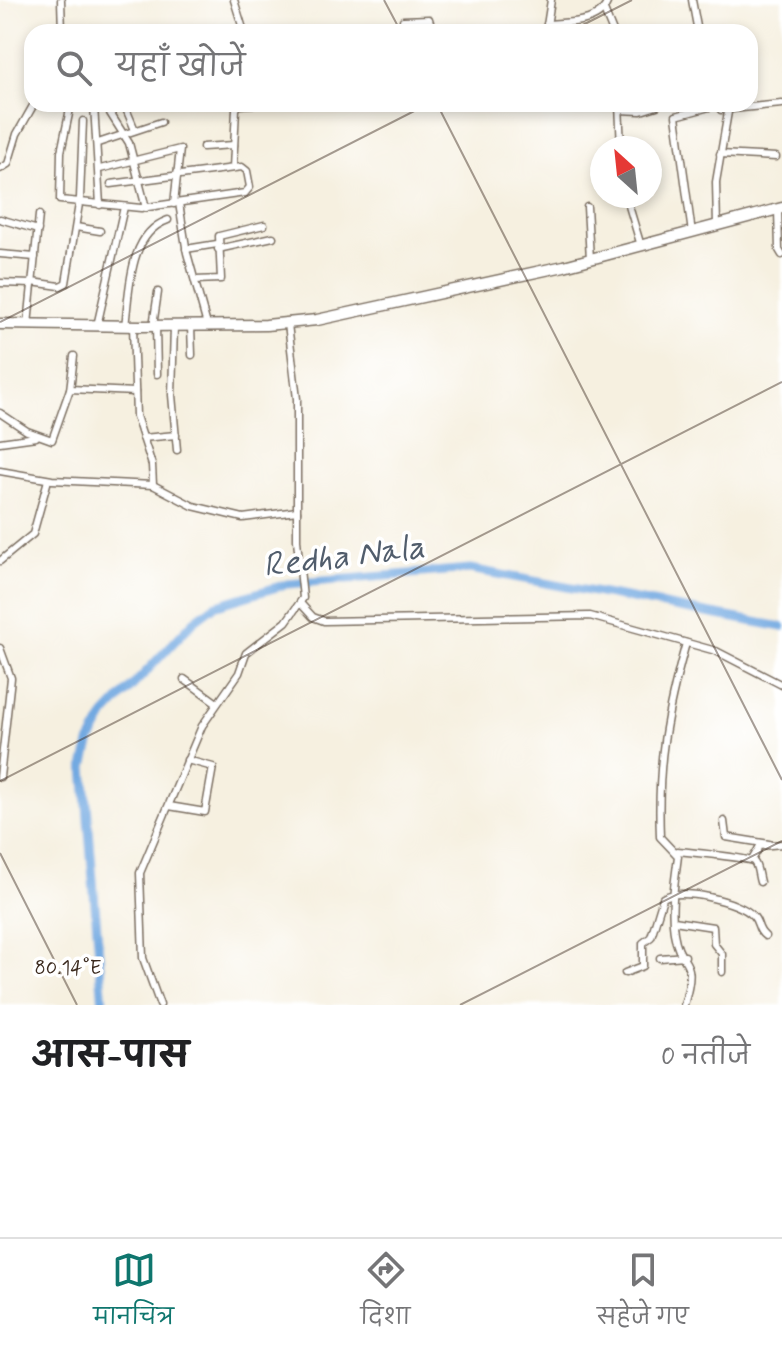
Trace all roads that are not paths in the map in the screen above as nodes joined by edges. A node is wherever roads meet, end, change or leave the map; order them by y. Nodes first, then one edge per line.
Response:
1 (61, 0) edge
2 (234, 0) edge
3 (551, 0) edge
4 (608, 0) edge
5 (692, 0) edge
6 (604, 10) junction
7 (403, 20) dead end
8 (62, 24) edge
9 (242, 24) edge
10 (431, 24) edge
11 (547, 24) joint
12 (610, 24) edge
13 (696, 24) edge
14 (782, 104) edge
15 (758, 108) edge
16 (29, 112) edge
17 (70, 112) edge
18 (95, 112) edge
19 (127, 112) edge
20 (237, 112) edge
21 (619, 112) edge
22 (690, 112) edge
23 (728, 112) edge
24 (110, 113) dead end
25 (83, 121) dead end
26 (161, 122) dead end
27 (135, 130) junction
28 (126, 135) junction
29 (620, 136) edge
30 (63, 141) junction
31 (82, 141) junction
32 (98, 143) junction
33 (234, 145) junction
34 (203, 147) dead end
35 (720, 154) junction
36 (776, 157) dead end
37 (135, 159) junction
38 (233, 168) junction
39 (0, 169) edge
40 (100, 169) junction
41 (178, 176) junction
42 (140, 183) junction
43 (111, 184) dead end
44 (80, 201) junction
45 (177, 203) junction
46 (100, 205) junction
47 (124, 207) junction
48 (587, 207) dead end
49 (146, 208) junction
50 (630, 208) edge
51 (780, 208) edge
52 (39, 215) dead end
53 (0, 219) edge
54 (168, 220) dead end
55 (264, 225) dead end
56 (717, 226) junction
57 (76, 227) junction
58 (249, 228) junction
59 (38, 230) junction
60 (100, 231) dead end
61 (692, 233) junction
62 (273, 237) dead end
63 (251, 243) junction
64 (218, 246) junction
65 (641, 246) junction
66 (186, 249) junction
67 (0, 254) edge
68 (782, 255) edge
69 (35, 257) junction
70 (590, 259) junction
71 (195, 280) junction
72 (0, 283) edge
73 (32, 283) junction
74 (158, 292) dead end
75 (0, 324) edge
76 (288, 324) junction
77 (28, 325) junction
78 (207, 325) junction
79 (97, 326) junction
80 (129, 326) junction
81 (154, 326) junction
82 (174, 326) junction
83 (191, 326) junction
84 (192, 355) dead end
85 (74, 356) dead end
86 (157, 374) dead end
87 (70, 390) junction
88 (135, 392) junction
89 (0, 413) edge
90 (176, 435) junction
91 (37, 436) junction
92 (143, 438) junction
93 (0, 442) edge
94 (177, 450) dead end
95 (0, 471) edge
96 (48, 480) junction
97 (153, 485) junction
98 (297, 511) junction
99 (0, 561) edge
100 (301, 604) junction
101 (686, 643) junction
102 (0, 648) edge
103 (184, 679) dead end
104 (782, 685) edge
105 (217, 703) junction
106 (187, 760) junction
107 (0, 777) edge
108 (169, 806) junction
109 (724, 821) dead end
110 (769, 844) junction
111 (782, 844) edge
112 (677, 851) junction
113 (752, 860) junction
114 (760, 882) dead end
115 (673, 894) junction
116 (674, 921) junction
117 (765, 936) dead end
118 (685, 956) junction
119 (660, 958) dead end
120 (722, 972) dead end
121 (625, 973) dead end
122 (160, 1005) edge
123 (684, 1005) edge

1 - 8 street
2 - 9 street
3 - 11 street
4 - 6 street
5 - 13 street
6 - 11 street
6 - 12 street
7 - 10 street
14 - 15 street
16 - 39 street
17 - 30 street
18 - 32 street
19 - 27 street
20 - 33 street
21 - 29 street
22 - 61 street
23 - 35 street
24 - 28 street
25 - 31 street
26 - 27 street
27 - 28 street
28 - 32 street
28 - 37 street
30 - 31 street
30 - 44 street
31 - 44 street
32 - 40 street
33 - 34 street
33 - 38 street
35 - 36 street
35 - 56 street
37 - 40 street
37 - 41 street
37 - 42 street
38 - 41 street
38 - 45 street
40 - 46 street
41 - 42 street
41 - 45 street
42 - 43 street
42 - 49 street
44 - 46 street
44 - 57 street
45 - 49 street
45 - 66 street
46 - 47 street
47 - 49 street
47 - 79 street
48 - 70 street
50 - 65 street
51 - 56 highway
51 - 68 street
52 - 59 street
53 - 59 street
54 - 80 street
55 - 58 street
56 - 61 highway
57 - 60 street
57 - 73 street
58 - 63 street
58 - 64 street
59 - 69 street
61 - 65 highway
62 - 63 street
63 - 64 street
64 - 66 street
64 - 71 street
65 - 70 highway
66 - 71 street
67 - 69 street
69 - 73 street
70 - 76 highway
71 - 78 street
72 - 73 street
73 - 77 street
74 - 81 street
75 - 77 highway
76 - 78 highway
76 - 98 street
77 - 79 highway
78 - 83 highway
79 - 80 highway
80 - 81 highway
80 - 88 street
81 - 82 highway
81 - 86 street
82 - 83 highway
82 - 90 street
83 - 84 street
85 - 87 street
87 - 88 street
87 - 91 street
88 - 92 street
89 - 91 street
90 - 92 street
90 - 94 street
91 - 93 street
92 - 97 street
95 - 96 street
96 - 97 street
96 - 99 street
97 - 98 street
98 - 100 street
100 - 101 street
100 - 105 street
101 - 104 street
101 - 112 street
102 - 107 street
103 - 105 street
105 - 106 street
106 - 108 street
106 - 108 street
108 - 122 street
109 - 110 street
110 - 111 street
110 - 113 street
112 - 113 street
112 - 115 street
113 - 114 street
115 - 116 street
115 - 117 street
115 - 121 street
116 - 118 street
116 - 120 street
118 - 119 street
118 - 123 street

